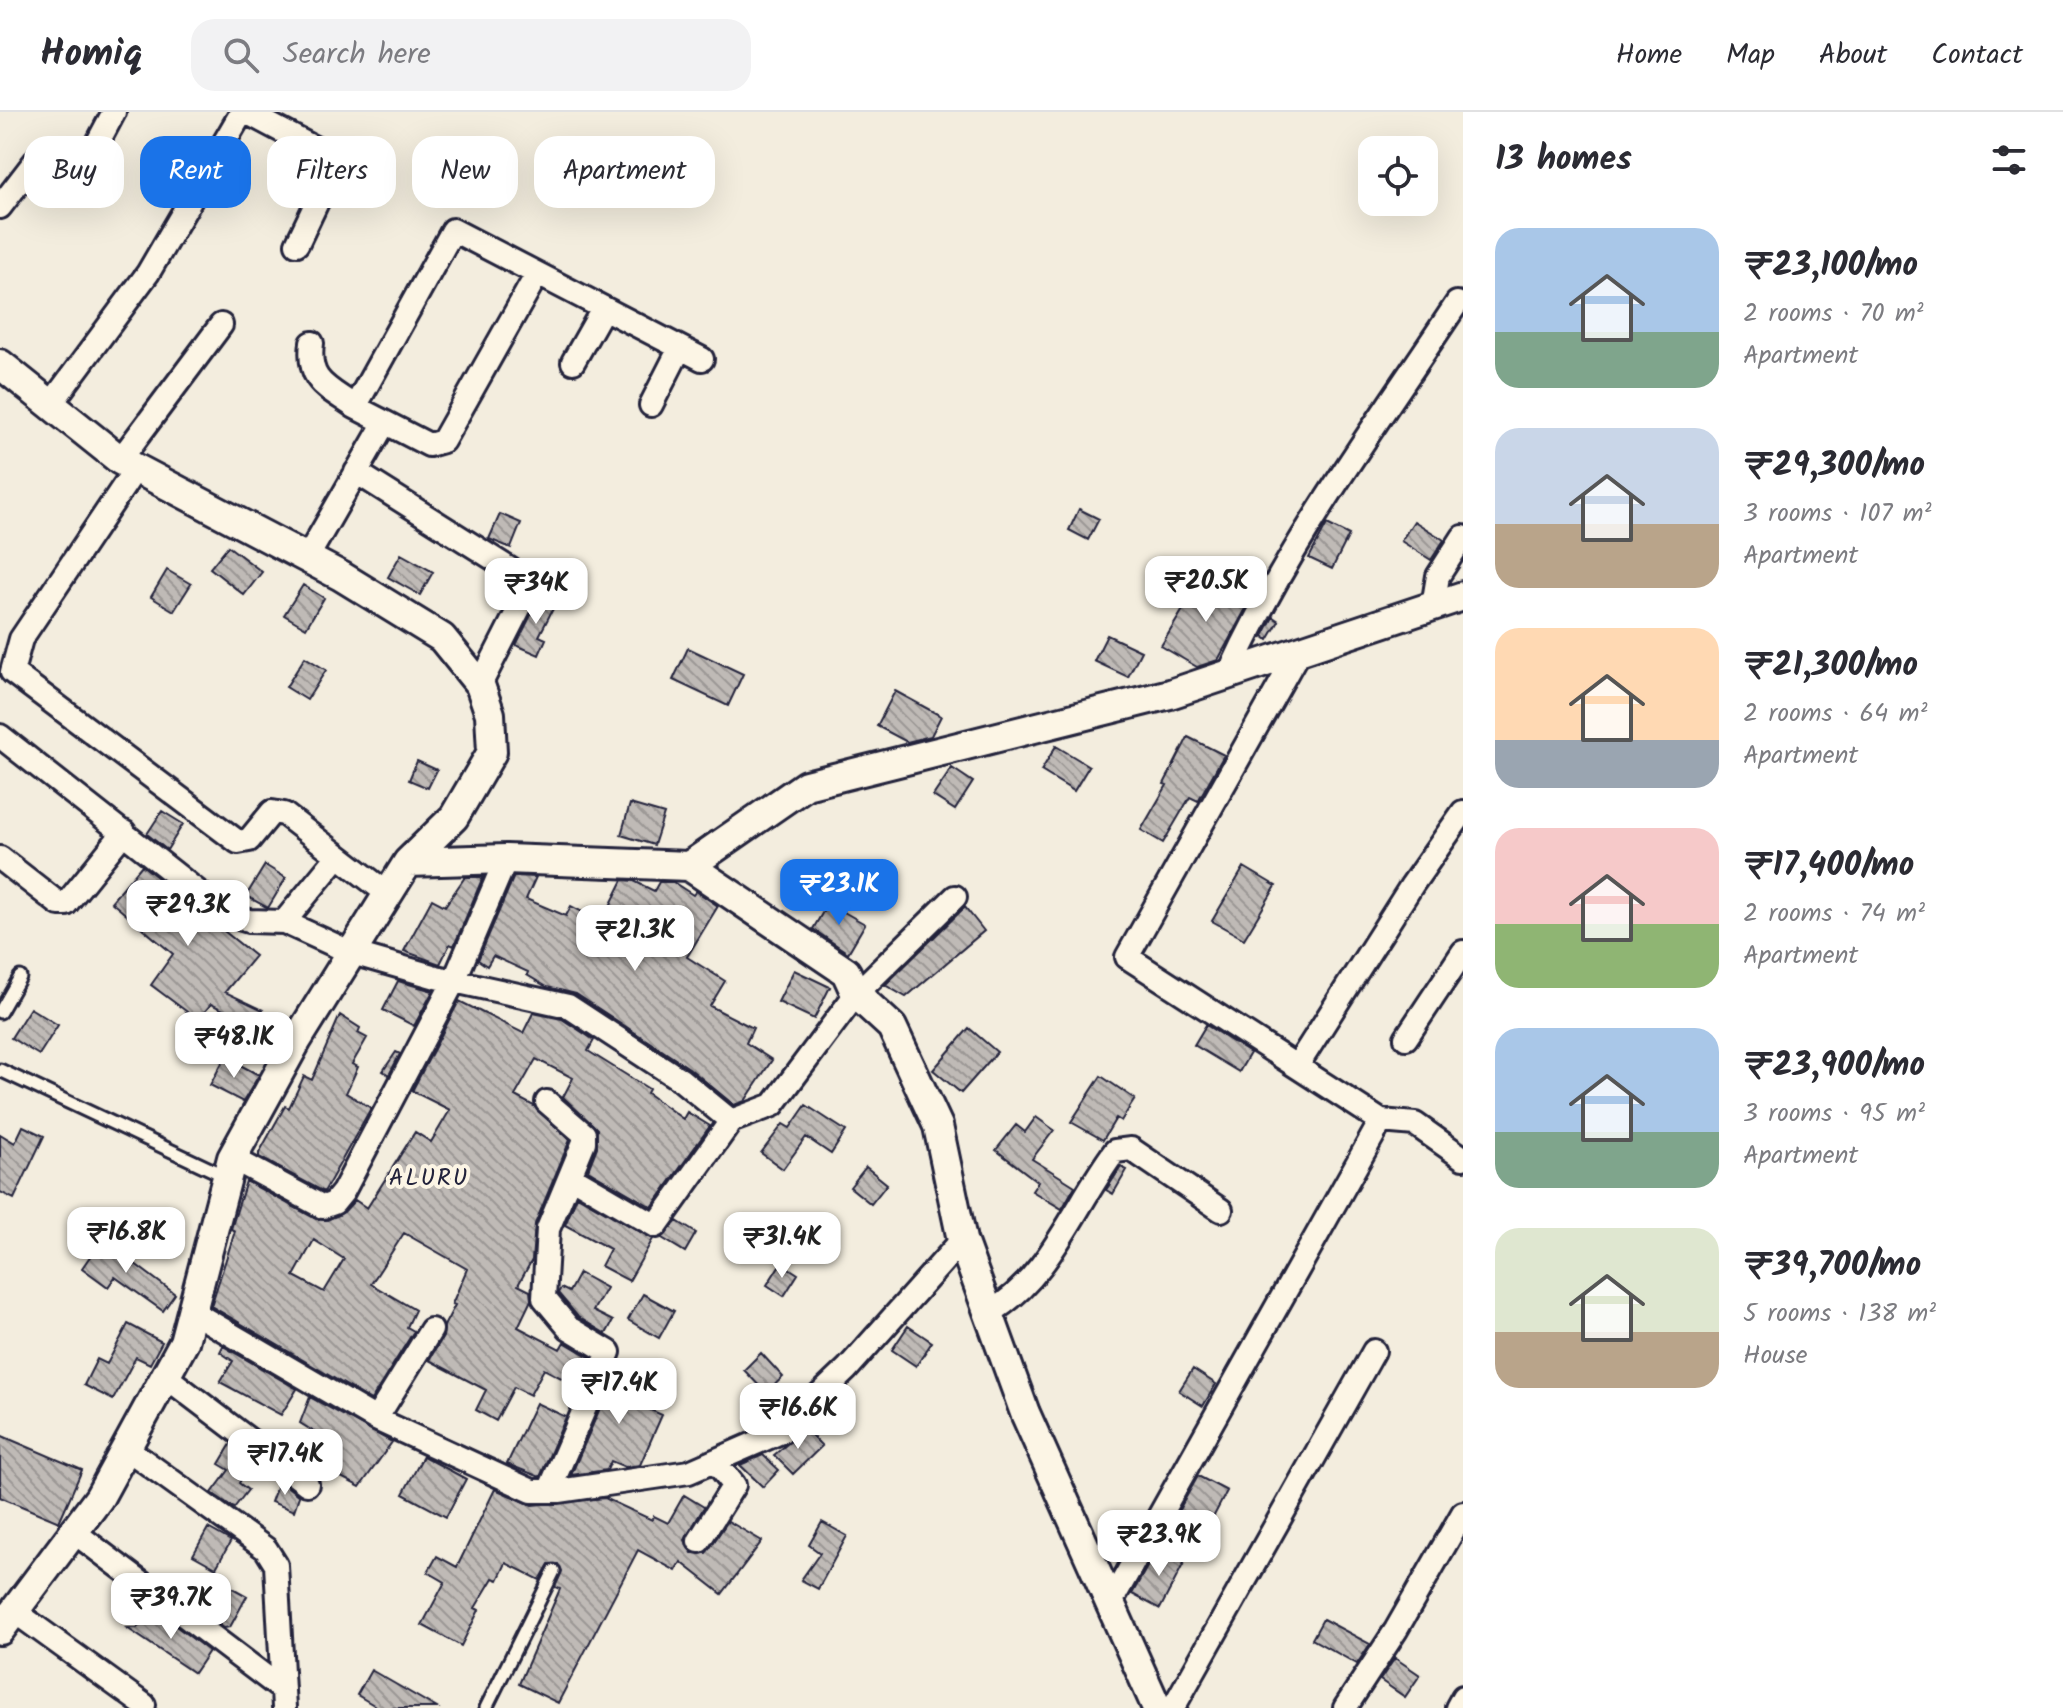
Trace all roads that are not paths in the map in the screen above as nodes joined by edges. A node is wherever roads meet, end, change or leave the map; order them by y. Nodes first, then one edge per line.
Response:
1 (114, 112) edge
2 (244, 112) edge
3 (101, 136) edge
4 (290, 136) edge
5 (24, 176) edge
6 (0, 207) edge
7 (314, 208) edge
8 (297, 244) dead end
9 (536, 276) junction
10 (1457, 303) dead end
11 (603, 309) junction
12 (221, 325) dead end
13 (312, 343) dead end
14 (680, 348) junction
15 (702, 359) dead end
16 (573, 362) dead end
17 (0, 364) edge
18 (51, 404) junction
19 (651, 405) dead end
20 (355, 407) junction
21 (384, 424) junction
22 (128, 464) junction
23 (356, 472) junction
24 (1463, 537) edge
25 (307, 558) junction
26 (1463, 596) edge
27 (1433, 606) junction
28 (1299, 651) junction
29 (1229, 674) junction
30 (480, 685) junction
31 (0, 736) edge
32 (1463, 812) edge
33 (124, 832) junction
34 (338, 856) junction
35 (0, 858) edge
36 (506, 859) junction
37 (408, 862) junction
38 (689, 866) junction
39 (388, 894) junction
40 (955, 897) dead end
41 (284, 922) junction
42 (1463, 952) edge
43 (352, 953) junction
44 (20, 977) dead end
45 (454, 981) junction
46 (856, 994) junction
47 (0, 1012) edge
48 (1406, 1038) dead end
49 (1297, 1066) junction
50 (0, 1070) edge
51 (547, 1102) dead end
52 (731, 1121) junction
53 (1381, 1121) junction
54 (1463, 1158) edge
55 (230, 1168) junction
56 (570, 1176) junction
57 (1221, 1210) dead end
58 (962, 1240) junction
59 (191, 1311) junction
60 (989, 1313) junction
61 (431, 1330) dead end
62 (1374, 1351) dead end
63 (165, 1376) junction
64 (376, 1419) junction
65 (126, 1448) junction
66 (715, 1461) junction
67 (307, 1484) dead end
68 (549, 1491) junction
69 (1463, 1513) edge
70 (74, 1532) junction
71 (699, 1541) dead end
72 (554, 1571) dead end
73 (1110, 1604) junction
74 (7, 1620) edge
75 (1463, 1697) edge
76 (284, 1699) edge
77 (144, 1705) dead end
78 (486, 1708) edge
79 (1157, 1708) edge
80 (1173, 1708) edge
81 (1345, 1708) edge
82 (1457, 1708) edge

1 - 3 street
2 - 4 street
2 - 18 street
5 - 6 street
7 - 8 street
9 - 11 street
9 - 20 street
9 - 21 street
10 - 29 street
11 - 14 street
11 - 16 street
12 - 22 street
13 - 20 street
14 - 15 street
14 - 19 street
17 - 18 street
18 - 22 street
20 - 21 street
21 - 23 street
22 - 25 street
22 - 34 street
23 - 25 street
23 - 30 street
24 - 27 street
25 - 30 street
26 - 27 street
27 - 28 street
28 - 29 street
28 - 49 street
29 - 38 street
30 - 37 street
31 - 33 street
32 - 49 street
33 - 35 street
33 - 41 street
34 - 39 street
34 - 41 street
36 - 37 street
36 - 38 street
36 - 45 street
37 - 39 street
38 - 46 street
39 - 43 street
40 - 46 street
41 - 43 street
42 - 48 street
43 - 45 street
43 - 55 street
44 - 47 lane
45 - 52 street
45 - 55 street
46 - 52 street
46 - 58 street
49 - 53 street
50 - 55 lane
51 - 56 street
52 - 56 street
53 - 54 street
53 - 73 street
55 - 59 street
56 - 68 street
57 - 60 street
58 - 60 street
58 - 66 street
59 - 63 street
59 - 64 street
60 - 73 street
61 - 64 street
62 - 80 street
63 - 65 street
63 - 67 street
64 - 68 street
65 - 70 street
65 - 76 street
66 - 68 street
66 - 71 street
69 - 81 street
70 - 74 street
70 - 76 street
72 - 78 lane
73 - 79 street
74 - 77 street
75 - 82 street

